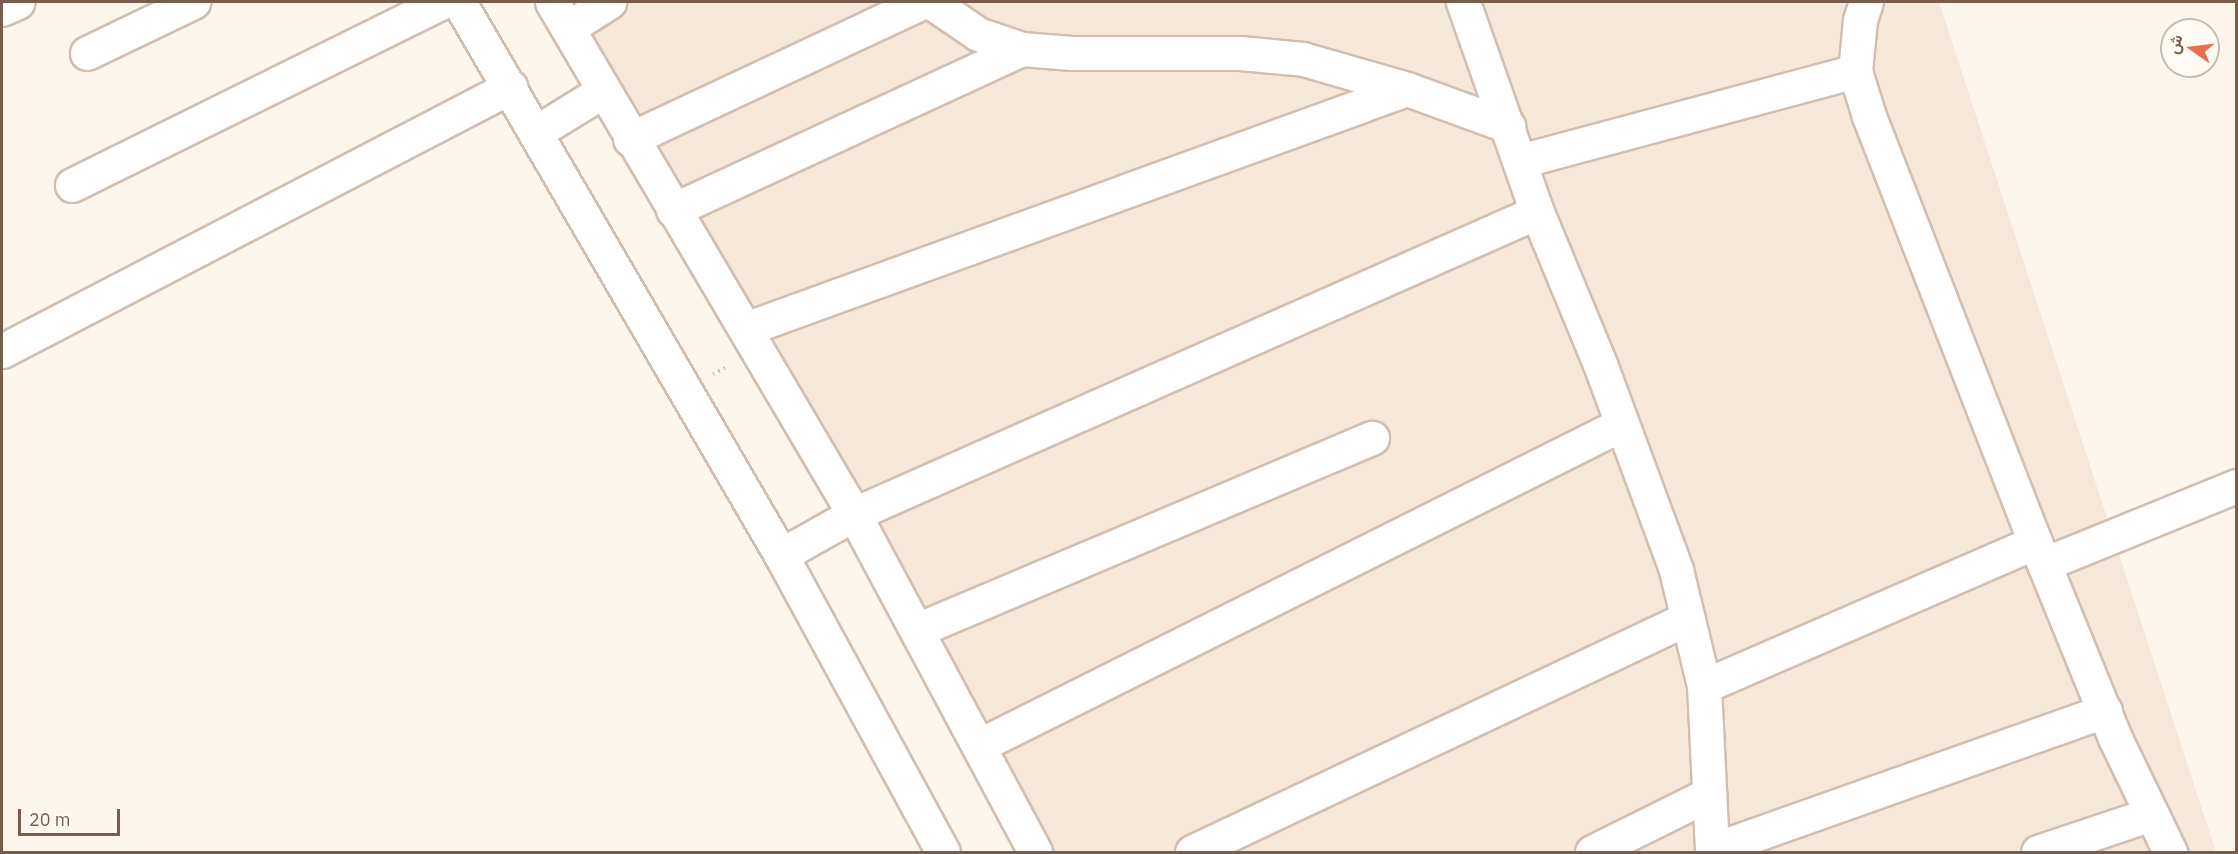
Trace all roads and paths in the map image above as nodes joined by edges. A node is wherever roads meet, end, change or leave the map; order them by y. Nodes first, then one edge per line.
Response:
1 (18, 2) edge
2 (193, 2) edge
3 (443, 2) edge
4 (459, 2) edge
5 (609, 2) edge
6 (922, 2) edge
7 (931, 2) edge
8 (1463, 2) edge
9 (1866, 2) edge
10 (2, 9) edge
11 (560, 15) edge
12 (1022, 49) junction
13 (87, 54) dead end
14 (1855, 71) junction
15 (510, 87) junction
16 (1407, 89) junction
17 (603, 91) junction
18 (1508, 126) junction
19 (538, 131) junction
20 (630, 139) junction
21 (1520, 161) junction
22 (72, 185) dead end
23 (673, 210) junction
24 (1537, 212) junction
25 (752, 340) junction
26 (2, 351) edge
27 (685, 388) junction
28 (1622, 424) junction
29 (1372, 438) dead end
30 (2236, 486) edge
31 (854, 514) junction
32 (2040, 553) junction
33 (781, 555) junction
34 (1688, 618) junction
35 (917, 630) junction
36 (1704, 686) junction
37 (2105, 711) junction
38 (980, 745) junction
39 (1709, 794) junction
40 (2151, 814) junction
41 (1712, 851) edge
42 (943, 852) edge
43 (1035, 852) edge
44 (1192, 852) edge
45 (1592, 852) edge
46 (2038, 852) edge
47 (2170, 852) edge

1 - 10 street
2 - 13 street
3 - 22 street
4 - 15 street
5 - 11 street
6 - 20 street
7 - 12 street
8 - 18 street
9 - 14 street
11 - 17 street
12 - 16 street
12 - 23 street
14 - 21 street
14 - 32 street
15 - 19 street
15 - 26 street
16 - 18 street
16 - 25 street
17 - 19 street
17 - 20 street
18 - 21 street
19 - 27 street
20 - 23 street
21 - 24 street
23 - 25 street
24 - 28 street
24 - 31 street
25 - 27 path
25 - 31 street
27 - 33 street
28 - 34 street
28 - 38 street
29 - 35 street
30 - 32 street
31 - 33 street
31 - 35 street
32 - 36 street
32 - 37 street
33 - 42 street
34 - 36 street
34 - 44 street
35 - 38 street
36 - 39 street
37 - 40 street
37 - 41 street
38 - 43 street
39 - 41 street
39 - 45 street
40 - 46 street
40 - 47 street

